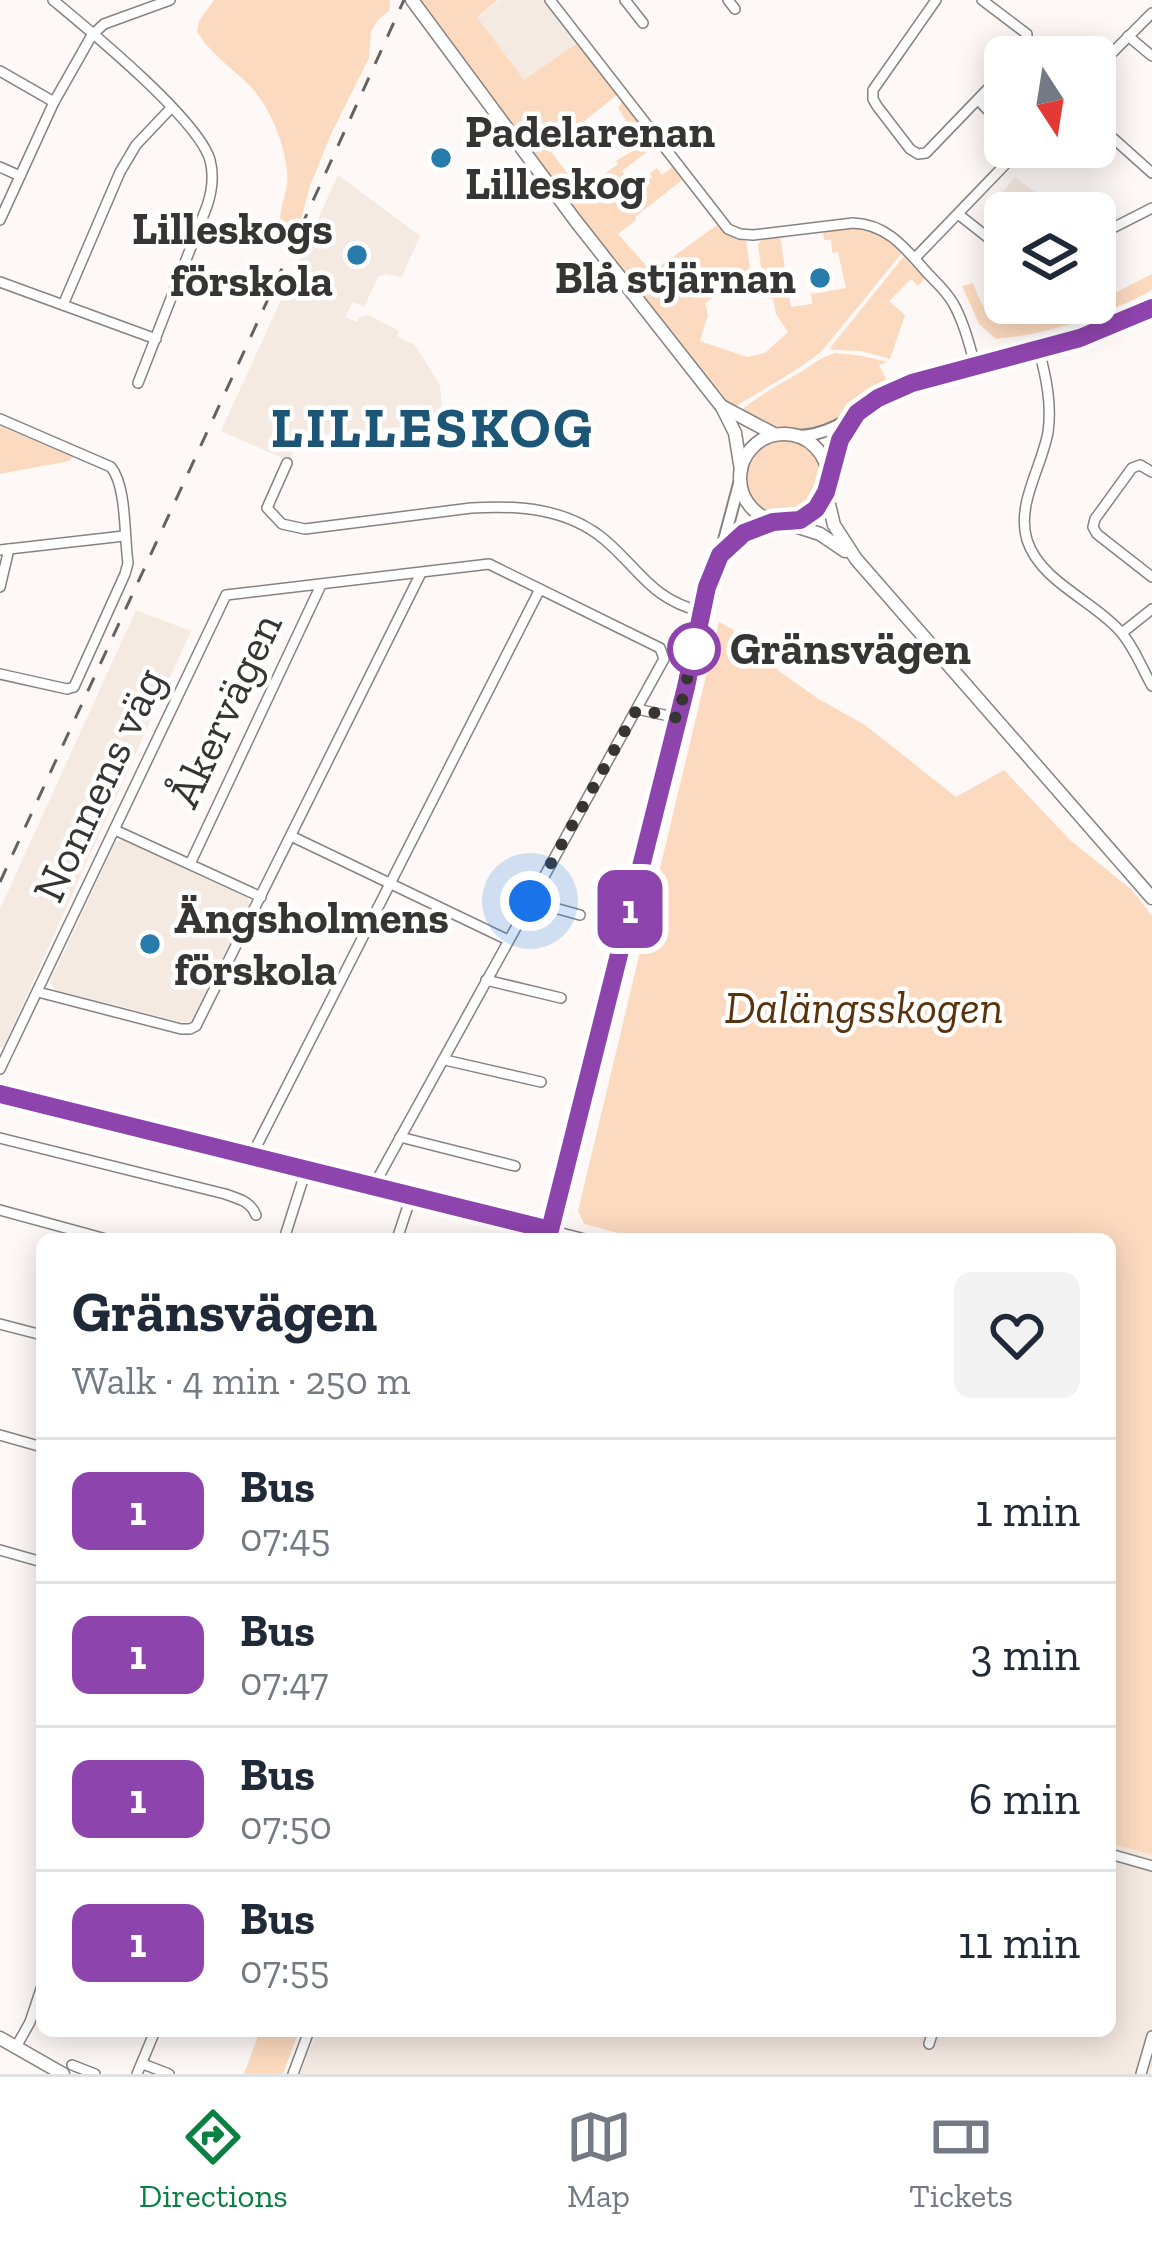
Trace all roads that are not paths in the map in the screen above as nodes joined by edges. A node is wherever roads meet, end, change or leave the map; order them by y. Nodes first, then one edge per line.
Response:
1 (53, 0) edge
2 (170, 0) edge
3 (412, 0) edge
4 (550, 0) edge
5 (625, 0) edge
6 (936, 0) edge
7 (982, 0) edge
8 (1152, 13) edge
9 (643, 23) dead end
10 (92, 35) junction
11 (1027, 36) edge
12 (1128, 36) junction
13 (1116, 48) edge
14 (1152, 56) edge
15 (0, 71) edge
16 (984, 95) edge
17 (979, 101) junction
18 (54, 102) junction
19 (984, 106) edge
20 (172, 108) junction
21 (1116, 141) edge
22 (0, 167) edge
23 (1002, 168) edge
24 (1152, 173) edge
25 (20, 176) junction
26 (1152, 208) edge
27 (958, 214) junction
28 (0, 220) edge
29 (1116, 226) edge
30 (984, 234) edge
31 (915, 258) junction
32 (0, 282) edge
33 (63, 305) junction
34 (1152, 308) edge
35 (156, 339) junction
36 (1039, 350) junction
37 (975, 366) junction
38 (139, 382) dead end
39 (722, 406) junction
40 (857, 413) junction
41 (0, 419) edge
42 (776, 435) junction
43 (797, 436) junction
44 (287, 463) dead end
45 (1152, 472) edge
46 (740, 475) junction
47 (827, 486) junction
48 (776, 522) junction
49 (124, 536) junction
50 (4, 550) edge
51 (720, 555) junction
52 (856, 559) junction
53 (421, 573) junction
54 (1152, 577) edge
55 (321, 584) junction
56 (0, 587) edge
57 (540, 589) junction
58 (1152, 609) edge
59 (702, 612) junction
60 (1122, 633) junction
61 (0, 674) edge
62 (1152, 686) edge
63 (637, 709) junction
64 (678, 718) junction
65 (115, 830) junction
66 (292, 836) junction
67 (190, 864) junction
68 (390, 883) junction
69 (261, 897) junction
70 (1152, 898) edge
71 (530, 901) junction
72 (580, 915) dead end
73 (508, 940) junction
74 (486, 980) junction
75 (38, 992) junction
76 (561, 998) dead end
77 (445, 1060) junction
78 (0, 1069) edge
79 (541, 1082) dead end
80 (0, 1094) edge
81 (0, 1138) edge
82 (400, 1138) junction
83 (250, 1157) junction
84 (515, 1166) dead end
85 (306, 1170) junction
86 (373, 1187) junction
87 (411, 1197) junction
88 (0, 1210) edge
89 (256, 1215) dead end
90 (550, 1230) junction
91 (84, 1233) edge
92 (286, 1233) edge
93 (399, 1233) edge
94 (562, 1233) edge
95 (0, 1324) edge
96 (36, 1334) edge
97 (0, 1435) edge
98 (36, 1445) edge
99 (0, 1550) edge
100 (36, 1560) edge
101 (1116, 1856) edge
102 (1152, 1866) edge
103 (36, 2003) edge
104 (1152, 2036) edge
105 (153, 2037) edge
106 (308, 2037) edge
107 (931, 2037) edge
108 (0, 2038) edge
109 (929, 2044) dead end
110 (16, 2047) junction
111 (68, 2069) edge
112 (140, 2069) edge
113 (95, 2074) edge
114 (170, 2074) edge
115 (293, 2074) edge
116 (1141, 2074) edge

1 - 10 street
2 - 10 street
3 - 39 main road
4 - 31 street
5 - 9 street
6 - 17 street
7 - 11 street
8 - 12 street
10 - 18 street
10 - 20 street
12 - 13 street
12 - 14 street
15 - 18 street
16 - 17 street
17 - 19 street
18 - 25 street
20 - 33 street
20 - 35 street
21 - 24 street
22 - 25 street
23 - 27 street
25 - 28 street
26 - 29 street
27 - 30 street
27 - 31 street
31 - 37 street
32 - 33 street
33 - 35 street
34 - 36 street
35 - 38 street
36 - 37 street
36 - 60 street
37 - 40 street
39 - 42 main road
39 - 46 main road
40 - 43 street
40 - 47 street
41 - 49 street
42 - 43 main road
42 - 46 main road
43 - 47 main road
44 - 59 street
45 - 54 street
46 - 48 main road
46 - 51 street
47 - 48 main road
47 - 52 main road
48 - 51 street
48 - 52 main road
49 - 50 street
49 - 61 street
50 - 56 street
51 - 59 street
52 - 70 main road
53 - 55 street
53 - 57 street
53 - 66 street
55 - 65 street, Nonnens väg
55 - 67 street, Åkervägen
57 - 63 street
57 - 68 street
58 - 60 street
59 - 64 street
60 - 62 street
63 - 64 street
63 - 71 street
64 - 90 street
65 - 67 street
65 - 75 street, Nonnens väg
66 - 68 street
66 - 69 street
67 - 69 street
68 - 73 street
68 - 83 street
69 - 75 street
71 - 72 street
71 - 73 street
73 - 74 street
74 - 76 street
74 - 77 street
75 - 78 street, Nonnens väg
77 - 79 street
77 - 82 street
80 - 83 street
81 - 89 street
82 - 84 street
82 - 86 street
83 - 85 street
85 - 86 street
85 - 92 street
86 - 87 street
87 - 90 street
87 - 93 street
88 - 91 street
90 - 94 street
95 - 96 street
97 - 98 street
99 - 100 street
101 - 102 street
103 - 110 street
104 - 116 street
105 - 112 street
106 - 115 street
107 - 109 street
108 - 110 main road
110 - 111 main road
111 - 113 street
112 - 114 street

